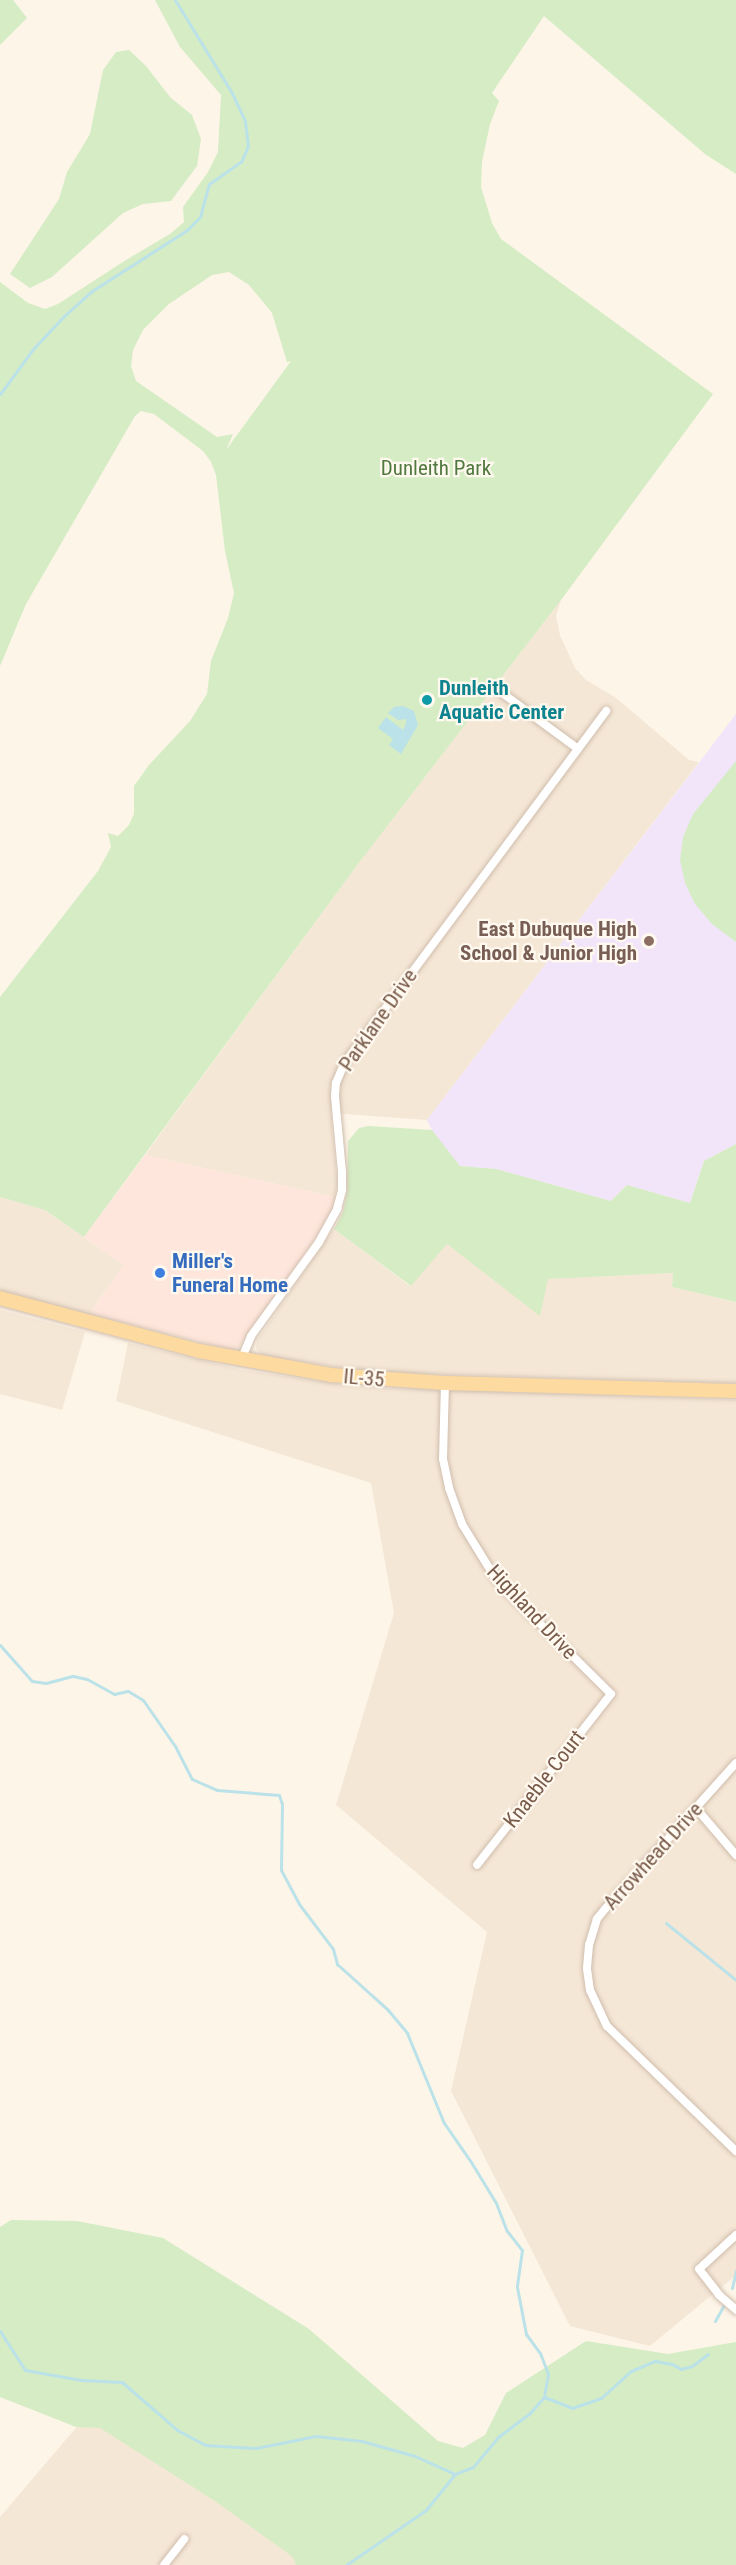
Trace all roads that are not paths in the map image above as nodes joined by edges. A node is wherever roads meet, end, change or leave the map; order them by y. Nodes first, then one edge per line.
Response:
1 (495, 687) dead end
2 (606, 711) dead end
3 (578, 749) junction
4 (0, 1298) edge
5 (241, 1360) junction
6 (445, 1383) junction
7 (736, 1391) edge
8 (611, 1694) joint
9 (736, 1763) edge
10 (696, 1808) junction
11 (736, 1856) edge
12 (477, 1866) dead end
13 (736, 2151) edge
14 (736, 2235) edge
15 (736, 2310) edge
16 (184, 2539) dead end
17 (164, 2565) edge

1 - 3 street
2 - 3 street, Parklane Drive
3 - 5 street, Parklane Drive
4 - 5 main road, IL-35
5 - 6 main road, IL-35
6 - 7 main road, IL-35
6 - 8 street, Highland Drive
8 - 12 street, Knaeble Court
9 - 10 street, Arrowhead Drive
10 - 11 street
10 - 13 street, Arrowhead Drive
14 - 15 street
16 - 17 street

